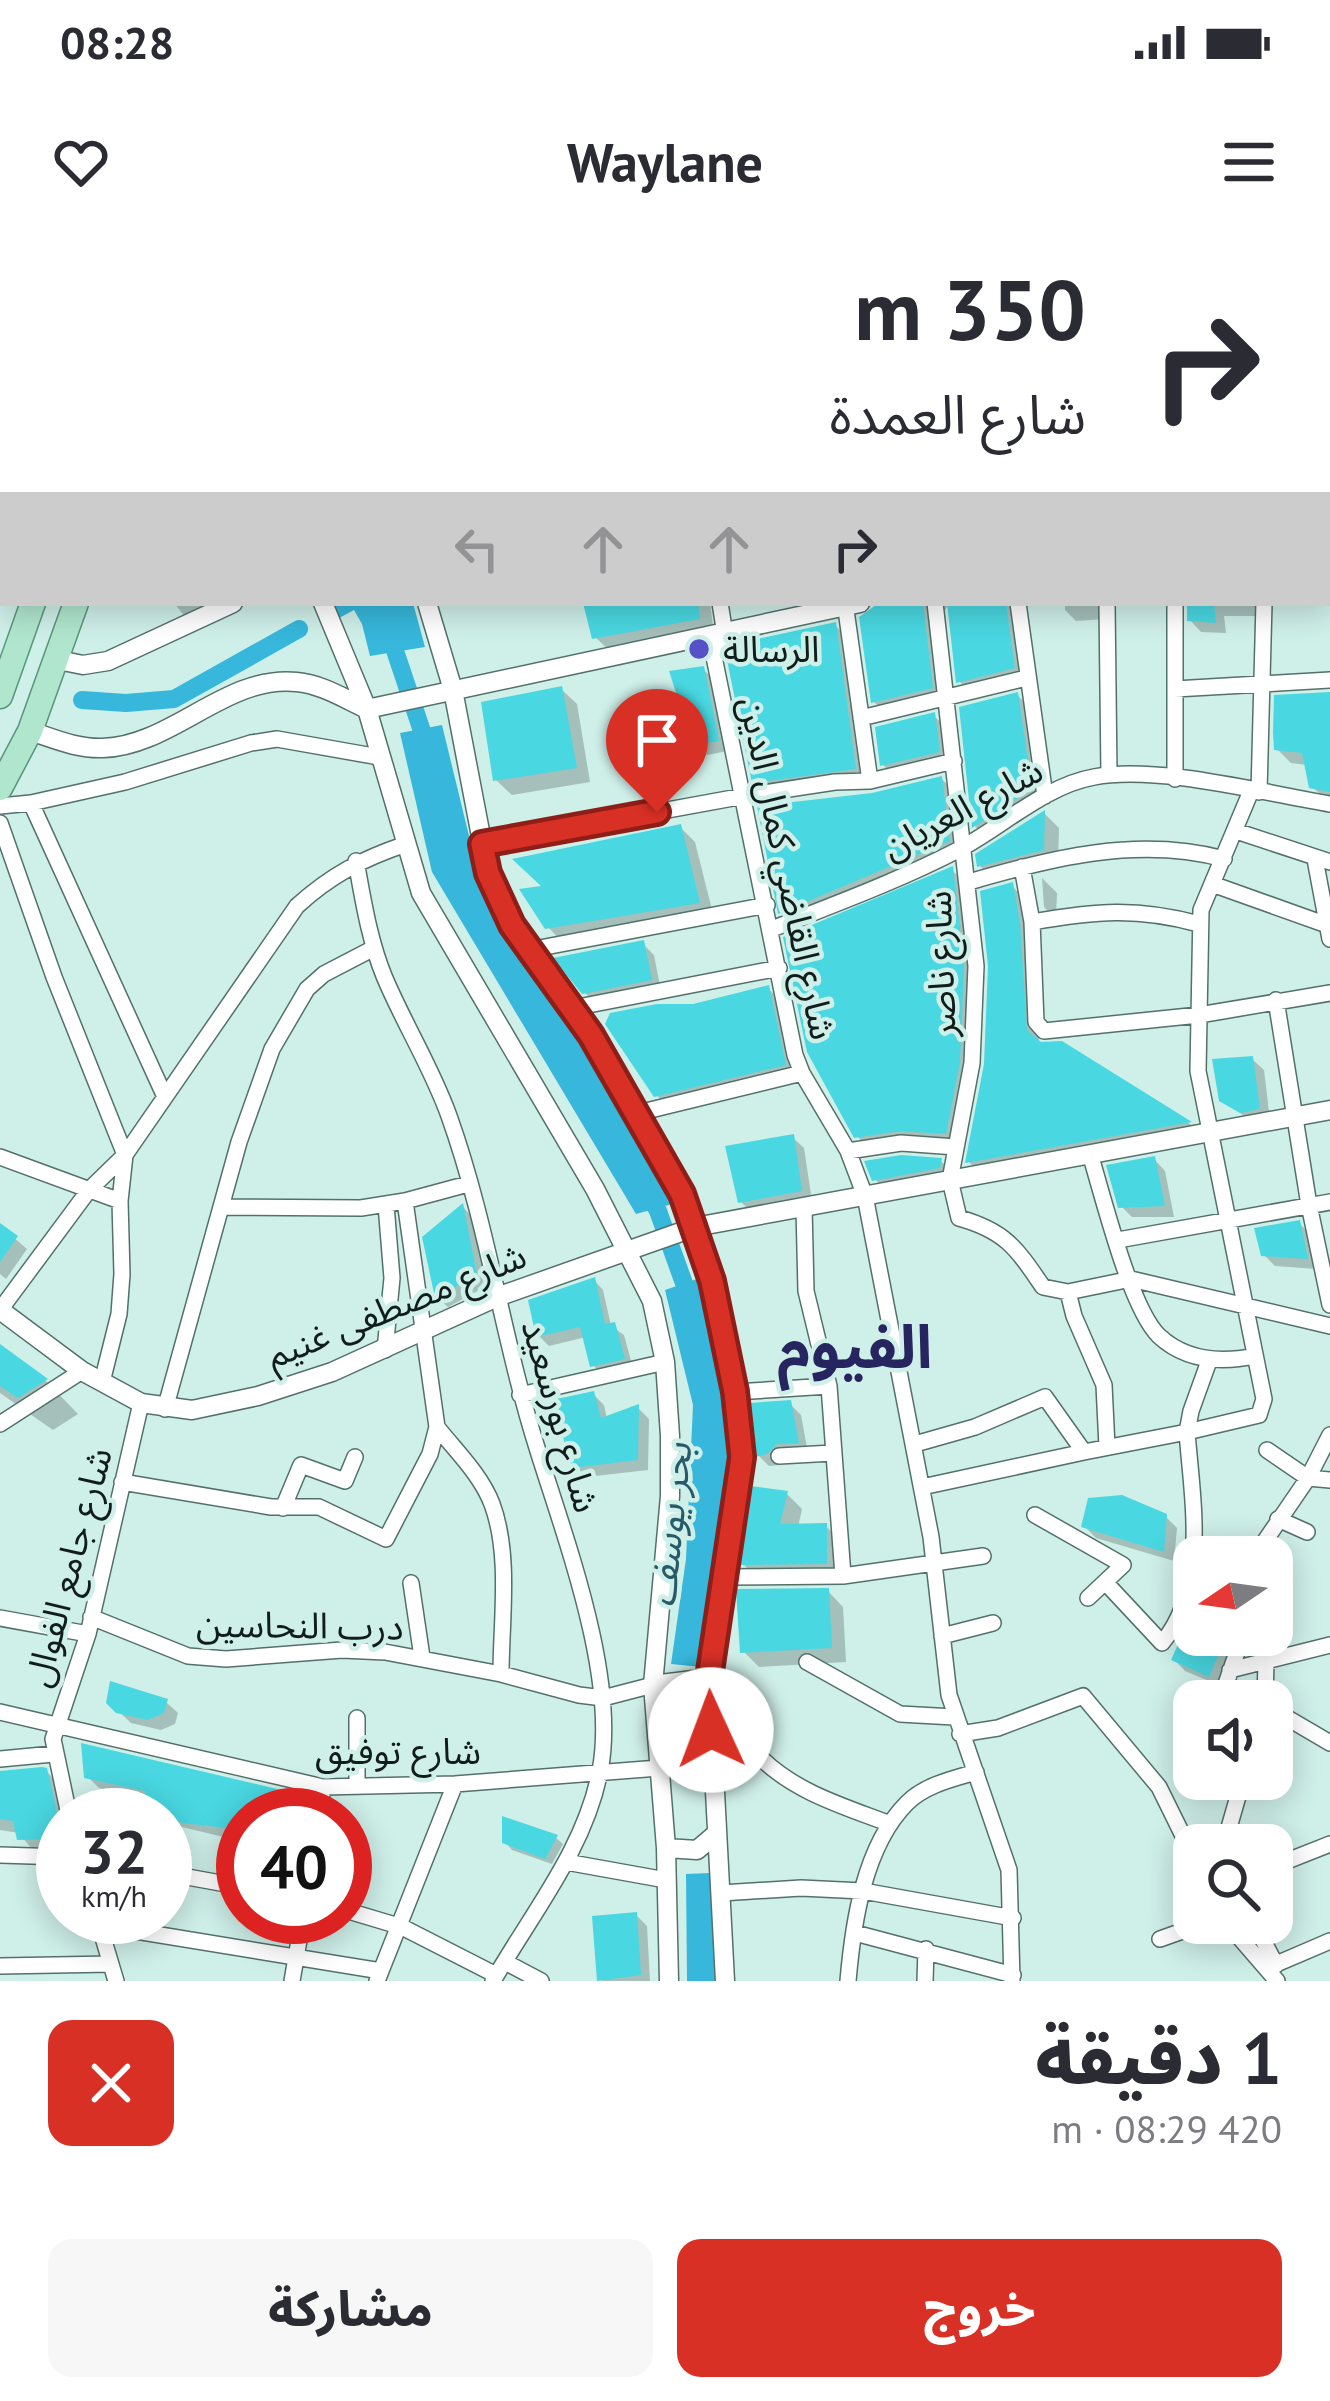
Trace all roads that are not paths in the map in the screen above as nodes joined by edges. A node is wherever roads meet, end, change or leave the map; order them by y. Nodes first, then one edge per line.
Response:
1 (31, 606) edge
2 (75, 606) edge
3 (227, 606) edge
4 (324, 606) edge
5 (428, 606) edge
6 (720, 606) edge
7 (842, 606) edge
8 (850, 606) edge
9 (934, 606) edge
10 (1018, 606) edge
11 (1107, 606) edge
12 (1174, 606) edge
13 (1264, 606) edge
14 (724, 634) junction
15 (9, 650) edge
16 (58, 659) junction
17 (1026, 678) junction
18 (1330, 680) edge
19 (1261, 685) junction
20 (1175, 689) junction
21 (453, 690) junction
22 (0, 696) edge
23 (946, 697) junction
24 (367, 709) junction
25 (861, 718) junction
26 (30, 731) junction
27 (379, 757) junction
28 (954, 761) junction
29 (1109, 775) junction
30 (1175, 779) junction
31 (870, 781) junction
32 (0, 788) edge
33 (1255, 792) junction
34 (744, 796) junction
35 (1045, 796) junction
36 (31, 803) junction
37 (1330, 804) edge
38 (0, 806) edge
39 (0, 823) edge
40 (1236, 831) junction
41 (406, 844) junction
42 (482, 844) junction
43 (964, 847) junction
44 (1224, 859) junction
45 (1323, 860) edge
46 (356, 861) junction
47 (1022, 867) junction
48 (969, 882) junction
49 (1212, 884) junction
50 (767, 905) junction
51 (1032, 922) junction
52 (1199, 924) junction
53 (772, 929) junction
54 (1328, 932) edge
55 (374, 948) junction
56 (529, 950) junction
57 (779, 968) junction
58 (1330, 992) edge
59 (1276, 1000) junction
60 (573, 1008) junction
61 (1199, 1015) junction
62 (802, 1073) junction
63 (165, 1097) junction
64 (1330, 1110) edge
65 (638, 1113) junction
66 (1296, 1116) junction
67 (1209, 1132) junction
68 (956, 1147) junction
69 (848, 1151) junction
70 (1090, 1154) junction
71 (124, 1155) junction
72 (0, 1157) edge
73 (950, 1180) junction
74 (468, 1184) junction
75 (89, 1190) junction
76 (865, 1196) junction
77 (120, 1201) junction
78 (406, 1201) junction
79 (1330, 1202) edge
80 (386, 1205) junction
81 (1309, 1205) junction
82 (221, 1207) junction
83 (804, 1208) junction
84 (1227, 1220) junction
85 (694, 1227) junction
86 (1118, 1240) junction
87 (628, 1249) junction
88 (1131, 1279) junction
89 (1069, 1292) junction
90 (497, 1297) junction
91 (1330, 1305) edge
92 (1244, 1308) junction
93 (0, 1310) edge
94 (1330, 1326) edge
95 (422, 1333) junction
96 (386, 1350) junction
97 (1255, 1356) junction
98 (1209, 1361) junction
99 (665, 1362) junction
100 (82, 1371) junction
101 (102, 1382) junction
102 (829, 1386) junction
103 (735, 1392) junction
104 (520, 1395) junction
105 (141, 1403) junction
106 (165, 1409) junction
107 (0, 1424) edge
108 (436, 1427) junction
109 (1187, 1432) junction
110 (1330, 1435) edge
111 (915, 1444) junction
112 (1107, 1447) junction
113 (1267, 1450) dead end
114 (1084, 1452) junction
115 (833, 1453) junction
116 (778, 1456) dead end
117 (355, 1457) dead end
118 (1308, 1478) junction
119 (1330, 1480) edge
120 (122, 1483) junction
121 (922, 1486) junction
122 (283, 1508) junction
123 (1035, 1515) dead end
124 (1278, 1519) junction
125 (1307, 1532) dead end
126 (1193, 1536) edge
127 (1267, 1536) edge
128 (983, 1556) dead end
129 (935, 1563) junction
130 (843, 1576) junction
131 (722, 1577) junction
132 (1105, 1582) junction
133 (411, 1583) dead end
134 (1088, 1598) dead end
135 (0, 1618) edge
136 (993, 1623) dead end
137 (90, 1626) junction
138 (1173, 1630) edge
139 (942, 1636) junction
140 (1330, 1645) edge
141 (1235, 1656) edge
142 (422, 1657) junction
143 (1266, 1660) junction
144 (807, 1662) dead end
145 (1230, 1670) junction
146 (501, 1674) junction
147 (1227, 1680) edge
148 (1266, 1680) edge
149 (709, 1684) junction
150 (652, 1685) junction
151 (603, 1698) junction
152 (0, 1712) edge
153 (954, 1717) junction
154 (357, 1718) dead end
155 (1293, 1720) edge
156 (57, 1725) junction
157 (960, 1734) junction
158 (1330, 1742) edge
159 (53, 1754) junction
160 (0, 1759) edge
161 (659, 1768) junction
162 (976, 1772) junction
163 (599, 1775) junction
164 (455, 1784) junction
165 (357, 1786) junction
166 (323, 1787) joint
167 (62, 1788) edge
168 (890, 1824) junction
169 (1177, 1824) edge
170 (717, 1833) junction
171 (1330, 1844) edge
172 (666, 1848) junction
173 (0, 1855) edge
174 (36, 1856) edge
175 (1293, 1859) edge
176 (566, 1862) junction
177 (666, 1880) junction
178 (863, 1891) junction
179 (721, 1893) junction
180 (372, 1918) edge
181 (1013, 1918) junction
182 (398, 1925) junction
183 (855, 1933) junction
184 (1173, 1934) edge
185 (192, 1938) edge
186 (1160, 1939) dead end
187 (1330, 1941) edge
188 (299, 1944) edge
189 (1247, 1944) edge
190 (926, 1949) junction
191 (297, 1957) junction
192 (0, 1966) edge
193 (1273, 1971) edge
194 (114, 1972) edge
195 (498, 1973) edge
196 (379, 1976) edge
197 (1012, 1978) edge
198 (292, 1981) edge
199 (541, 1981) edge
200 (669, 1981) edge
201 (725, 1981) edge
202 (848, 1981) edge
203 (925, 1981) edge

1 - 15 main road
2 - 16 main road
3 - 16 street
4 - 24 street
5 - 21 street
6 - 14 street, شارع القاضي كمال الدين
7 - 14 street
8 - 25 street
9 - 23 street, شارع ناصر
10 - 17 street
11 - 29 street
12 - 20 street
13 - 19 street
14 - 21 street
14 - 34 street, شارع القاضي كمال الدين
15 - 22 main road
16 - 26 main road
17 - 23 street
17 - 35 street
18 - 19 street
19 - 20 street
19 - 33 street
20 - 30 street
21 - 24 street
21 - 42 street
23 - 25 street
23 - 28 street, شارع ناصر
24 - 26 street
24 - 27 street
25 - 31 street
26 - 32 main road
27 - 36 street
27 - 41 street
28 - 31 street
28 - 43 street, شارع ناصر
29 - 30 street, شارع العريان
29 - 35 street, شارع العريان
30 - 33 street, شارع العريان
31 - 34 street
33 - 37 street, شارع العريان
33 - 40 street
34 - 42 street
34 - 50 street, شارع القاضي كمال الدين
35 - 43 street, شارع العريان
36 - 38 street
36 - 63 street
39 - 71 street
40 - 44 street
40 - 45 street
41 - 46 street
41 - 87 street
42 - 56 street
43 - 48 street, شارع ناصر
43 - 53 street, شارع العريان
44 - 47 street
44 - 49 street
45 - 54 street
46 - 55 street, شارع بورسعيد
46 - 63 street
47 - 48 street
47 - 51 street
48 - 68 street, شارع ناصر
49 - 52 street
49 - 54 street
50 - 53 street, شارع القاضي كمال الدين
50 - 56 street
51 - 52 street
51 - 61 street
52 - 61 street
53 - 57 street, شارع القاضي كمال الدين
55 - 74 street, شارع بورسعيد
55 - 82 street
56 - 60 street
57 - 60 street
57 - 62 street, شارع القاضي كمال الدين
58 - 59 street
59 - 61 street
59 - 66 street
60 - 65 street
61 - 67 street
62 - 65 street
62 - 69 street, شارع القاضي كمال الدين
63 - 71 street
64 - 66 street
65 - 85 street
66 - 67 street
66 - 81 street
67 - 70 street
67 - 84 street
68 - 69 street
68 - 73 street, شارع ناصر
69 - 76 street, شارع القاضي كمال الدين
70 - 73 street
70 - 86 street
71 - 75 street
71 - 77 street
72 - 75 street
73 - 76 street
73 - 89 street
74 - 78 street
74 - 90 street, شارع بورسعيد
75 - 77 street
75 - 93 street
76 - 83 street
76 - 111 street, شارع القاضي كمال الدين
77 - 101 street
78 - 80 street
78 - 95 street
79 - 81 street
80 - 82 street
80 - 96 street
81 - 84 street
81 - 91 street
82 - 106 street
83 - 85 street
83 - 102 street
84 - 86 street
84 - 92 street
85 - 87 street, شارع مصطفى غنيم
85 - 103 street
86 - 88 street
87 - 90 street, شارع مصطفى غنيم
87 - 99 street
88 - 89 street
88 - 92 street
88 - 98 street
89 - 112 street
90 - 95 street, شارع مصطفى غنيم
90 - 104 street, شارع بورسعيد
92 - 94 street
92 - 97 street
93 - 100 street, شارع مصطفى غنيم
95 - 96 street, شارع مصطفى غنيم
95 - 108 street
96 - 106 street, شارع مصطفى غنيم
97 - 98 street
97 - 109 street
98 - 109 street
99 - 104 street
99 - 150 street
100 - 101 street, شارع مصطفى غنيم
100 - 107 street
101 - 105 street, شارع مصطفى غنيم
102 - 103 street
102 - 115 street
103 - 131 street
104 - 151 street, شارع بورسعيد
105 - 106 street, شارع مصطفى غنيم
105 - 120 street, شارع جامع الفوال
108 - 122 street
108 - 146 street
109 - 112 street
109 - 126 street
110 - 118 street
111 - 114 street
111 - 121 street, شارع القاضي كمال الدين
112 - 114 street
113 - 118 street
114 - 121 street
115 - 116 street
115 - 130 street
117 - 122 street
118 - 119 street
118 - 124 street
120 - 122 street
120 - 137 street, شارع جامع الفوال
121 - 129 street, شارع القاضي كمال الدين
123 - 132 street
124 - 125 street
124 - 127 street
128 - 129 street
129 - 130 street
129 - 139 street, شارع القاضي كمال الدين
130 - 131 street
131 - 149 street
132 - 134 street
132 - 138 street
133 - 142 street
135 - 137 street, درب النحاسين
136 - 139 street
137 - 142 street, درب النحاسين
137 - 156 street, شارع جامع الفوال
139 - 153 street, شارع القاضي كمال الدين
140 - 143 street
141 - 145 street
142 - 146 street, درب النحاسين
143 - 145 street
143 - 148 street
144 - 153 street
145 - 147 street
146 - 151 street, درب النحاسين
149 - 150 street
149 - 168 street
149 - 170 street
150 - 151 street, درب النحاسين
150 - 161 street
151 - 163 street, شارع بورسعيد
152 - 156 street, شارع توفيق
153 - 157 street, شارع القاضي كمال الدين
154 - 165 street
155 - 158 street
156 - 159 street, شارع جامع الفوال
156 - 166 street, شارع توفيق
157 - 162 street, شارع القاضي كمال الدين
157 - 169 street
159 - 160 street
159 - 167 street, شارع جامع الفوال
161 - 163 street, شارع توفيق
161 - 172 street
162 - 168 street
162 - 181 street, شارع القاضي كمال الدين
163 - 164 street, شارع توفيق
163 - 176 street, شارع بورسعيد
164 - 165 street, شارع توفيق
164 - 182 street
165 - 166 street, شارع توفيق
168 - 178 street
170 - 172 street
170 - 179 street
171 - 175 street
172 - 177 street
173 - 174 street
176 - 177 street
176 - 195 street, شارع بورسعيد
177 - 200 street
178 - 179 street
178 - 181 street
178 - 183 street
179 - 201 street
180 - 182 street
181 - 197 street, شارع القاضي كمال الدين
182 - 195 street
182 - 196 street
183 - 190 street
183 - 202 street
184 - 186 street
185 - 191 street
187 - 193 street
188 - 191 street
189 - 193 street
190 - 197 street
190 - 203 street
191 - 196 street
191 - 198 street
192 - 194 street
195 - 199 street

